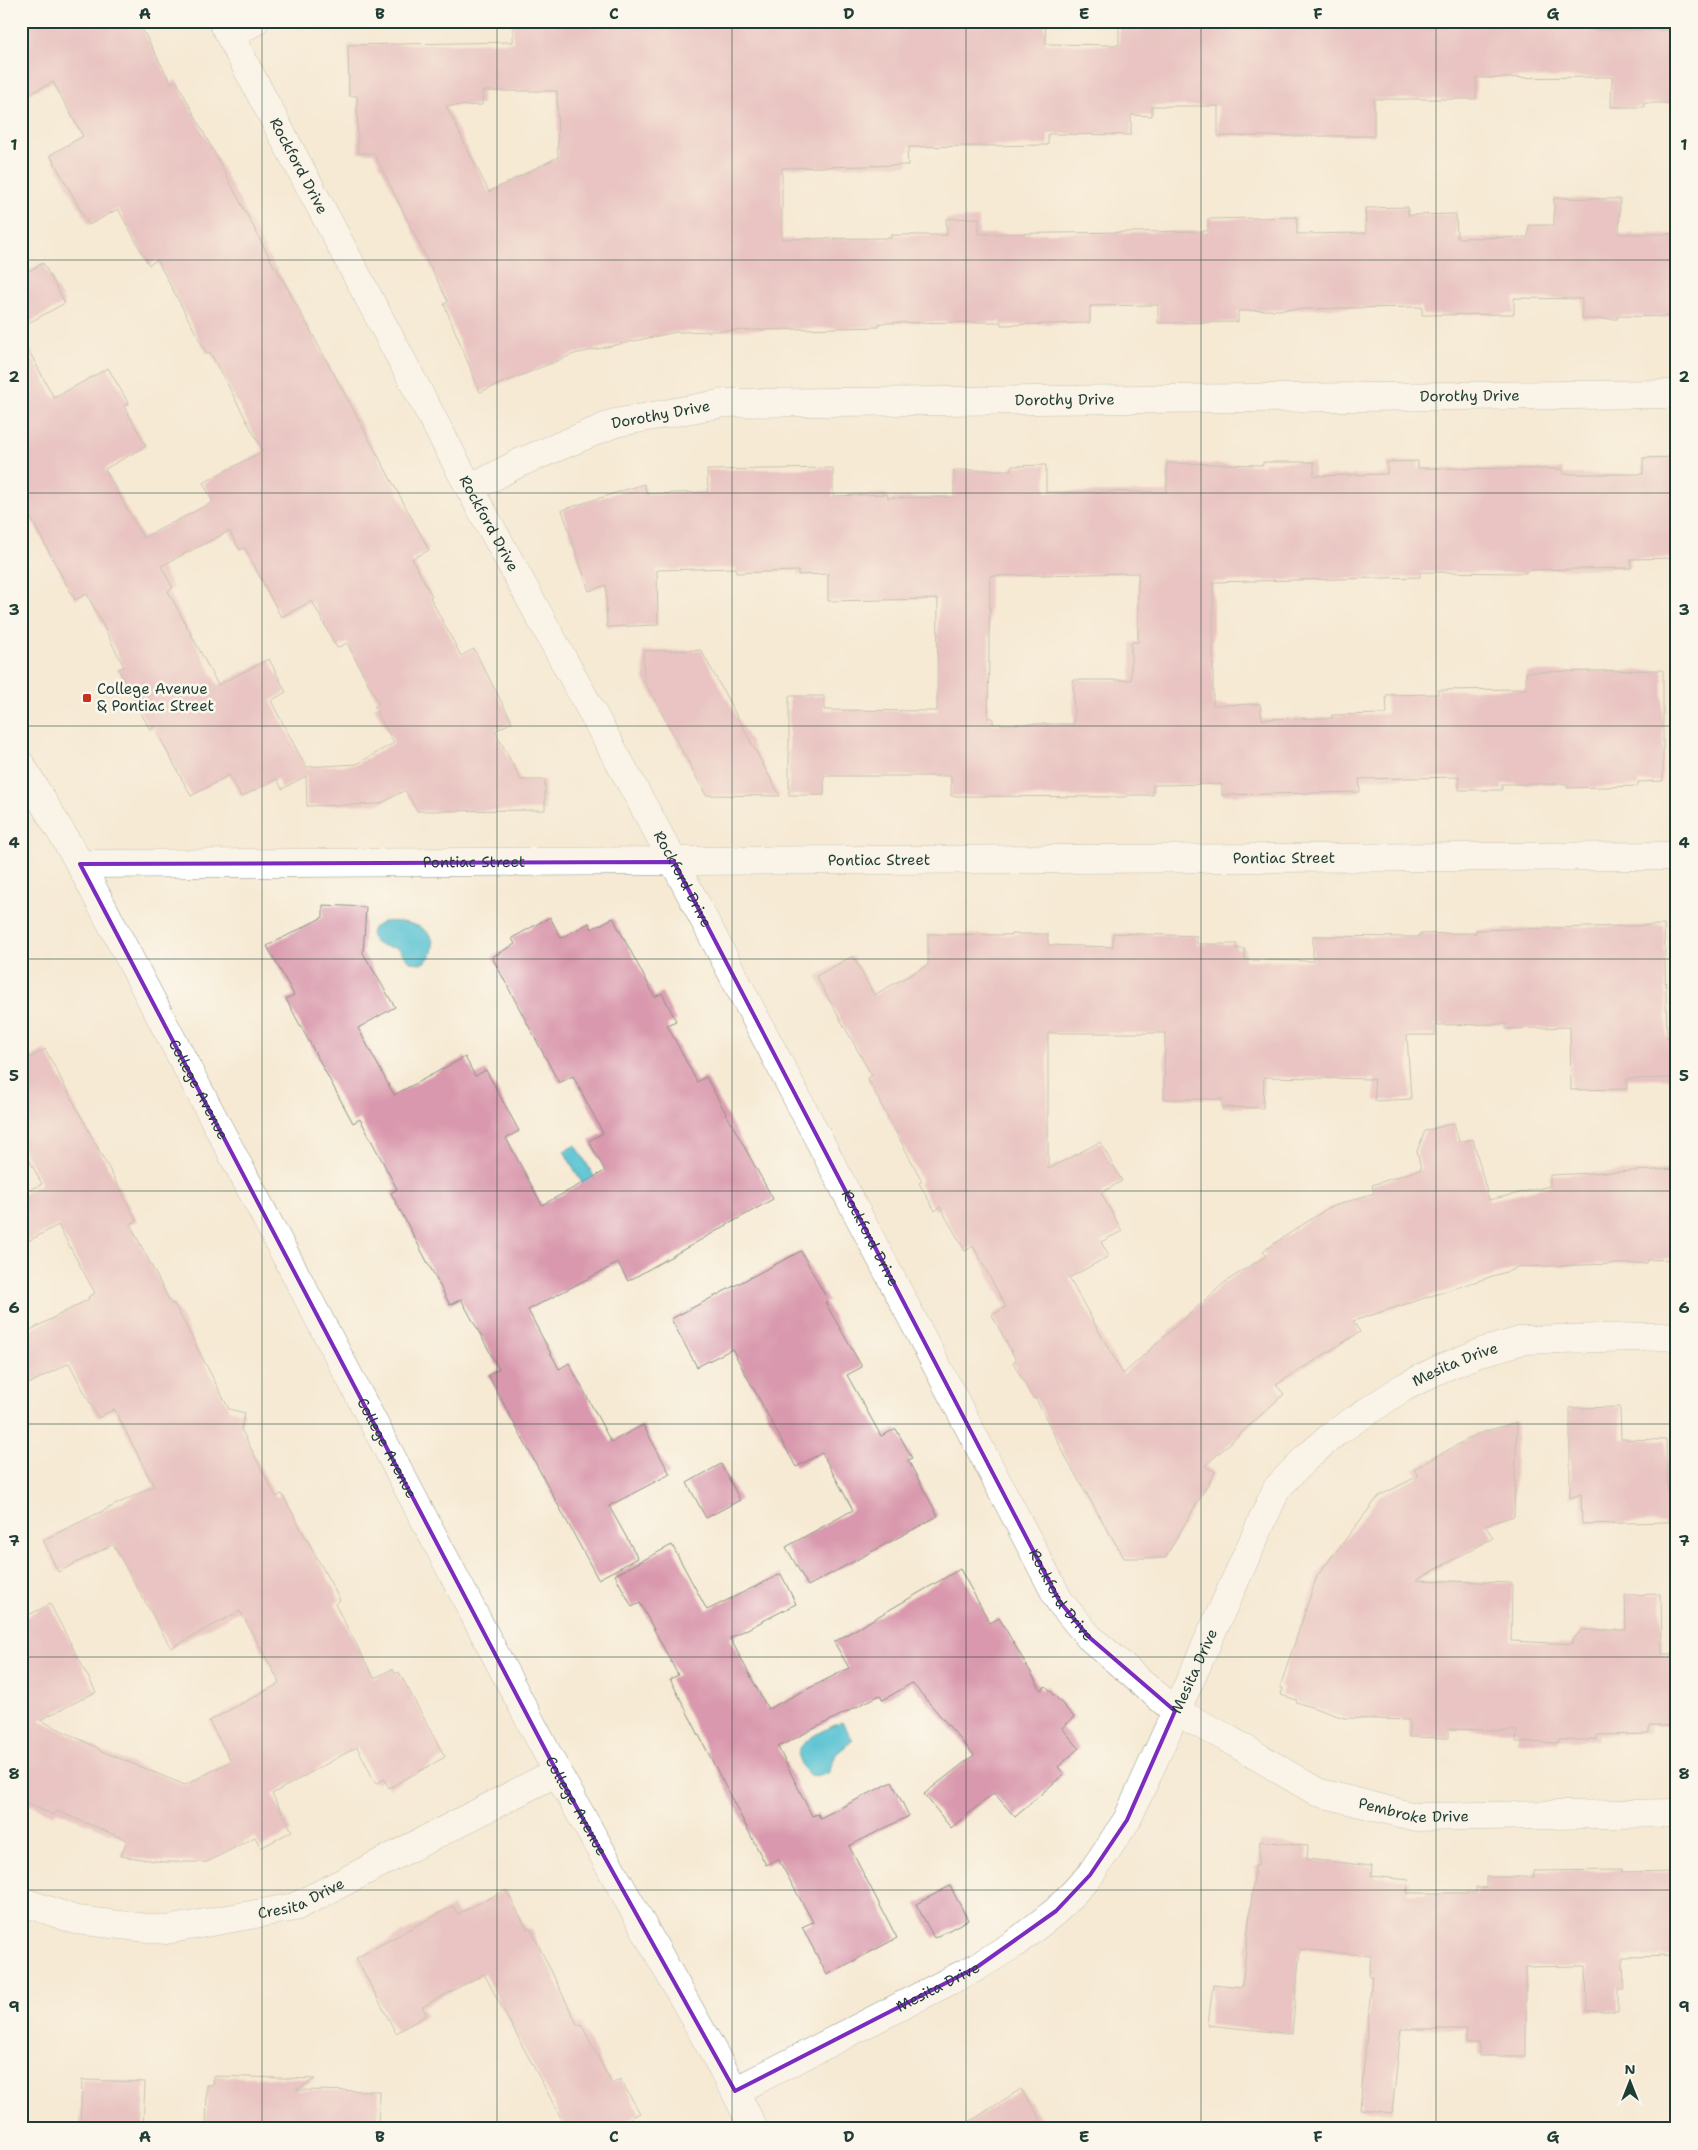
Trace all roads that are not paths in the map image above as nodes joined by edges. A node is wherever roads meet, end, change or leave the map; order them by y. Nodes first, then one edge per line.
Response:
1 (255, 21) edge
2 (226, 29) edge
3 (1677, 394) edge
4 (470, 489) junction
5 (21, 765) edge
6 (1677, 856) edge
7 (674, 862) junction
8 (80, 864) junction
9 (1677, 1336) edge
10 (1175, 1711) junction
11 (557, 1772) junction
12 (1677, 1813) edge
13 (21, 1901) edge
14 (736, 2091) junction
15 (754, 2129) edge

1 - 2 street
2 - 4 street, Rockford Drive
3 - 4 street, Dorothy Drive
4 - 7 street, Rockford Drive
5 - 8 street, College Avenue
6 - 7 street, Pontiac Street
7 - 8 street, Pontiac Street
7 - 10 street, Rockford Drive
8 - 11 street, College Avenue
9 - 10 street, Mesita Drive
10 - 12 street, Pembroke Drive
10 - 14 street, Mesita Drive
11 - 13 street, Cresita Drive
11 - 14 street, College Avenue
14 - 15 street, College Avenue

